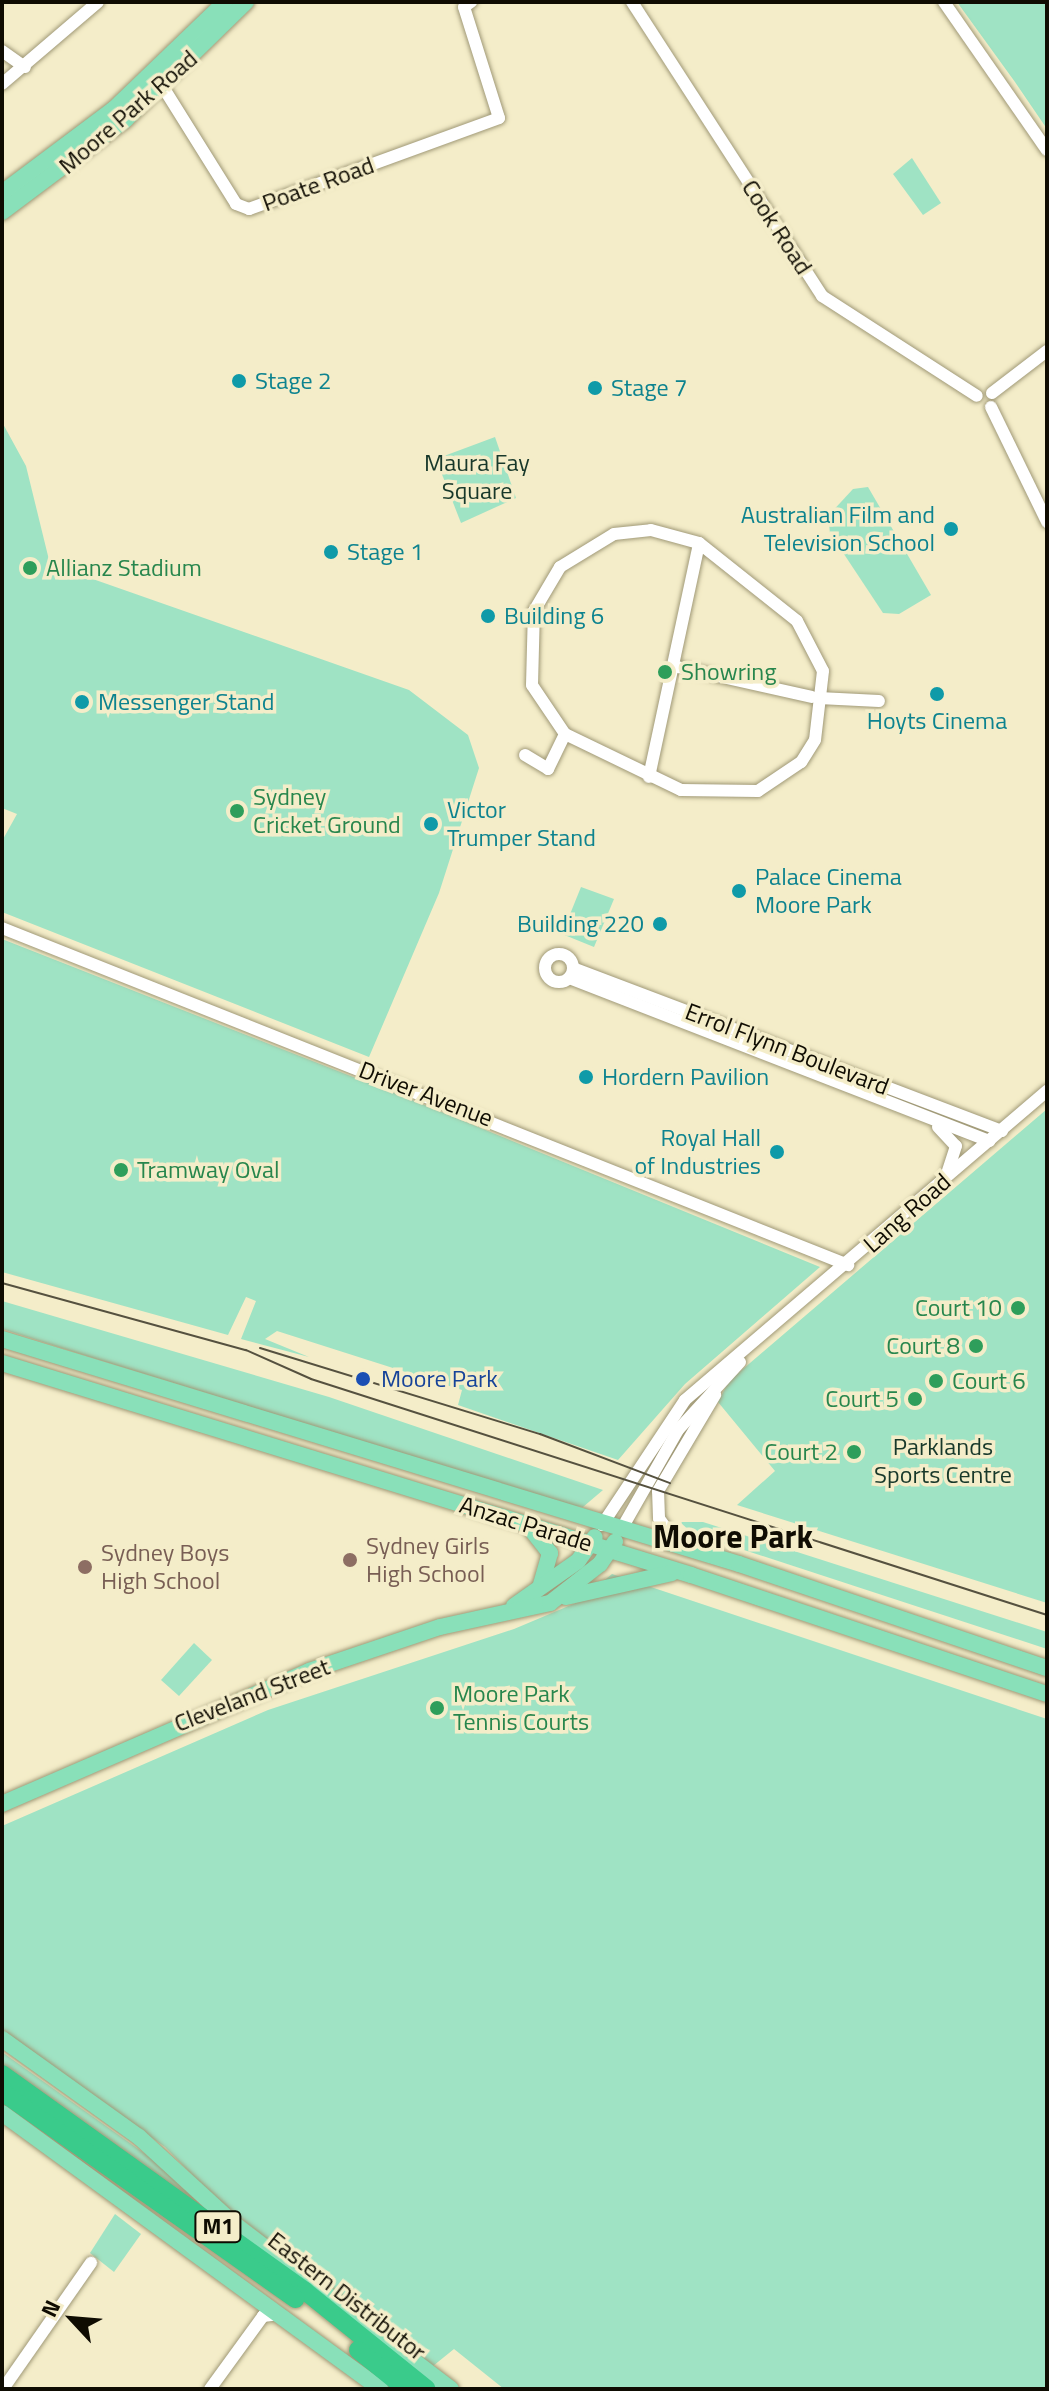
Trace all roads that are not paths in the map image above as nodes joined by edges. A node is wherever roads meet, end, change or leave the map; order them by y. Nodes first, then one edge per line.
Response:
1 (98, 2) edge
2 (225, 2) edge
3 (246, 2) edge
4 (471, 2) edge
5 (632, 2) edge
6 (944, 2) edge
7 (2, 51) edge
8 (25, 67) junction
9 (159, 80) junction
10 (2, 84) edge
11 (1047, 150) edge
12 (2, 193) edge
13 (2, 212) edge
14 (1047, 351) edge
15 (992, 393) junction
16 (977, 396) junction
17 (991, 407) junction
18 (1047, 522) edge
19 (699, 543) junction
20 (673, 666) junction
21 (819, 697) junction
22 (879, 701) dead end
23 (565, 734) junction
24 (525, 755) dead end
25 (649, 777) junction
26 (2, 928) edge
27 (1047, 1091) edge
28 (918, 1116) junction
29 (1002, 1131) junction
30 (989, 1141) junction
31 (944, 1180) junction
32 (848, 1265) junction
33 (768, 1334) junction
34 (2, 1339) edge
35 (2, 1363) edge
36 (728, 1375) junction
37 (525, 1525) junction
38 (602, 1525) junction
39 (621, 1530) junction
40 (591, 1544) junction
41 (680, 1546) junction
42 (610, 1550) junction
43 (691, 1575) junction
44 (541, 1585) junction
45 (550, 1603) junction
46 (510, 1609) junction
47 (1047, 1668) edge
48 (1047, 1694) edge
49 (2, 1804) edge
50 (2, 2039) edge
51 (2, 2074) edge
52 (2, 2092) edge
53 (2, 2113) edge
54 (91, 2263) dead end
55 (256, 2293) junction
56 (283, 2314) junction
57 (257, 2323) junction
58 (3, 2389) edge
59 (210, 2389) edge
60 (380, 2389) edge
61 (406, 2389) edge
62 (427, 2389) edge
63 (451, 2389) edge

1 - 8 street
2 - 9 main road, Moore Park Road
3 - 9 main road, Moore Park Road
4 - 9 street, Poate Road
5 - 16 street, Cook Road
6 - 11 street
7 - 8 street
8 - 10 street
9 - 12 main road, Moore Park Road
9 - 13 main road, Moore Park Road
14 - 15 street
15 - 16 street
15 - 17 street
16 - 17 street, Cook Road
17 - 18 street
19 - 20 street
19 - 21 street
19 - 23 street
20 - 21 street
20 - 25 street
21 - 22 street
21 - 25 street
23 - 24 street
23 - 25 street
26 - 32 street, Driver Avenue
27 - 29 street, Lang Road
28 - 29 street, Errol Flynn Boulevard
28 - 30 street, Errol Flynn Boulevard
28 - 31 street
29 - 30 street, Lang Road
30 - 31 street, Lang Road
31 - 32 street, Lang Road
32 - 33 street, Lang Road
33 - 36 street, Lang Road
33 - 38 street, Lang Road
34 - 38 main road, Anzac Parade
35 - 37 main road, Anzac Parade
36 - 39 street, Lang Road
36 - 41 street
37 - 40 main road, Anzac Parade
37 - 44 main road
38 - 39 main road, Anzac Parade
38 - 40 main road, Cleveland Street
39 - 41 main road, Anzac Parade
39 - 42 main road
40 - 42 main road, Anzac Parade
40 - 44 main road, Cleveland Street
41 - 47 main road, Anzac Parade
42 - 43 main road, Anzac Parade
42 - 45 main road
43 - 45 main road, Cleveland Street
43 - 48 main road, Anzac Parade
44 - 46 main road, Cleveland Street
45 - 46 main road, Cleveland Street
46 - 49 main road, Cleveland Street
50 - 63 main road
51 - 62 highway, Eastern Distributor / M1
52 - 61 highway, Eastern Distributor / M1
53 - 55 main road
54 - 58 street
55 - 56 main road
55 - 57 street
56 - 57 street
56 - 60 main road
57 - 59 street

